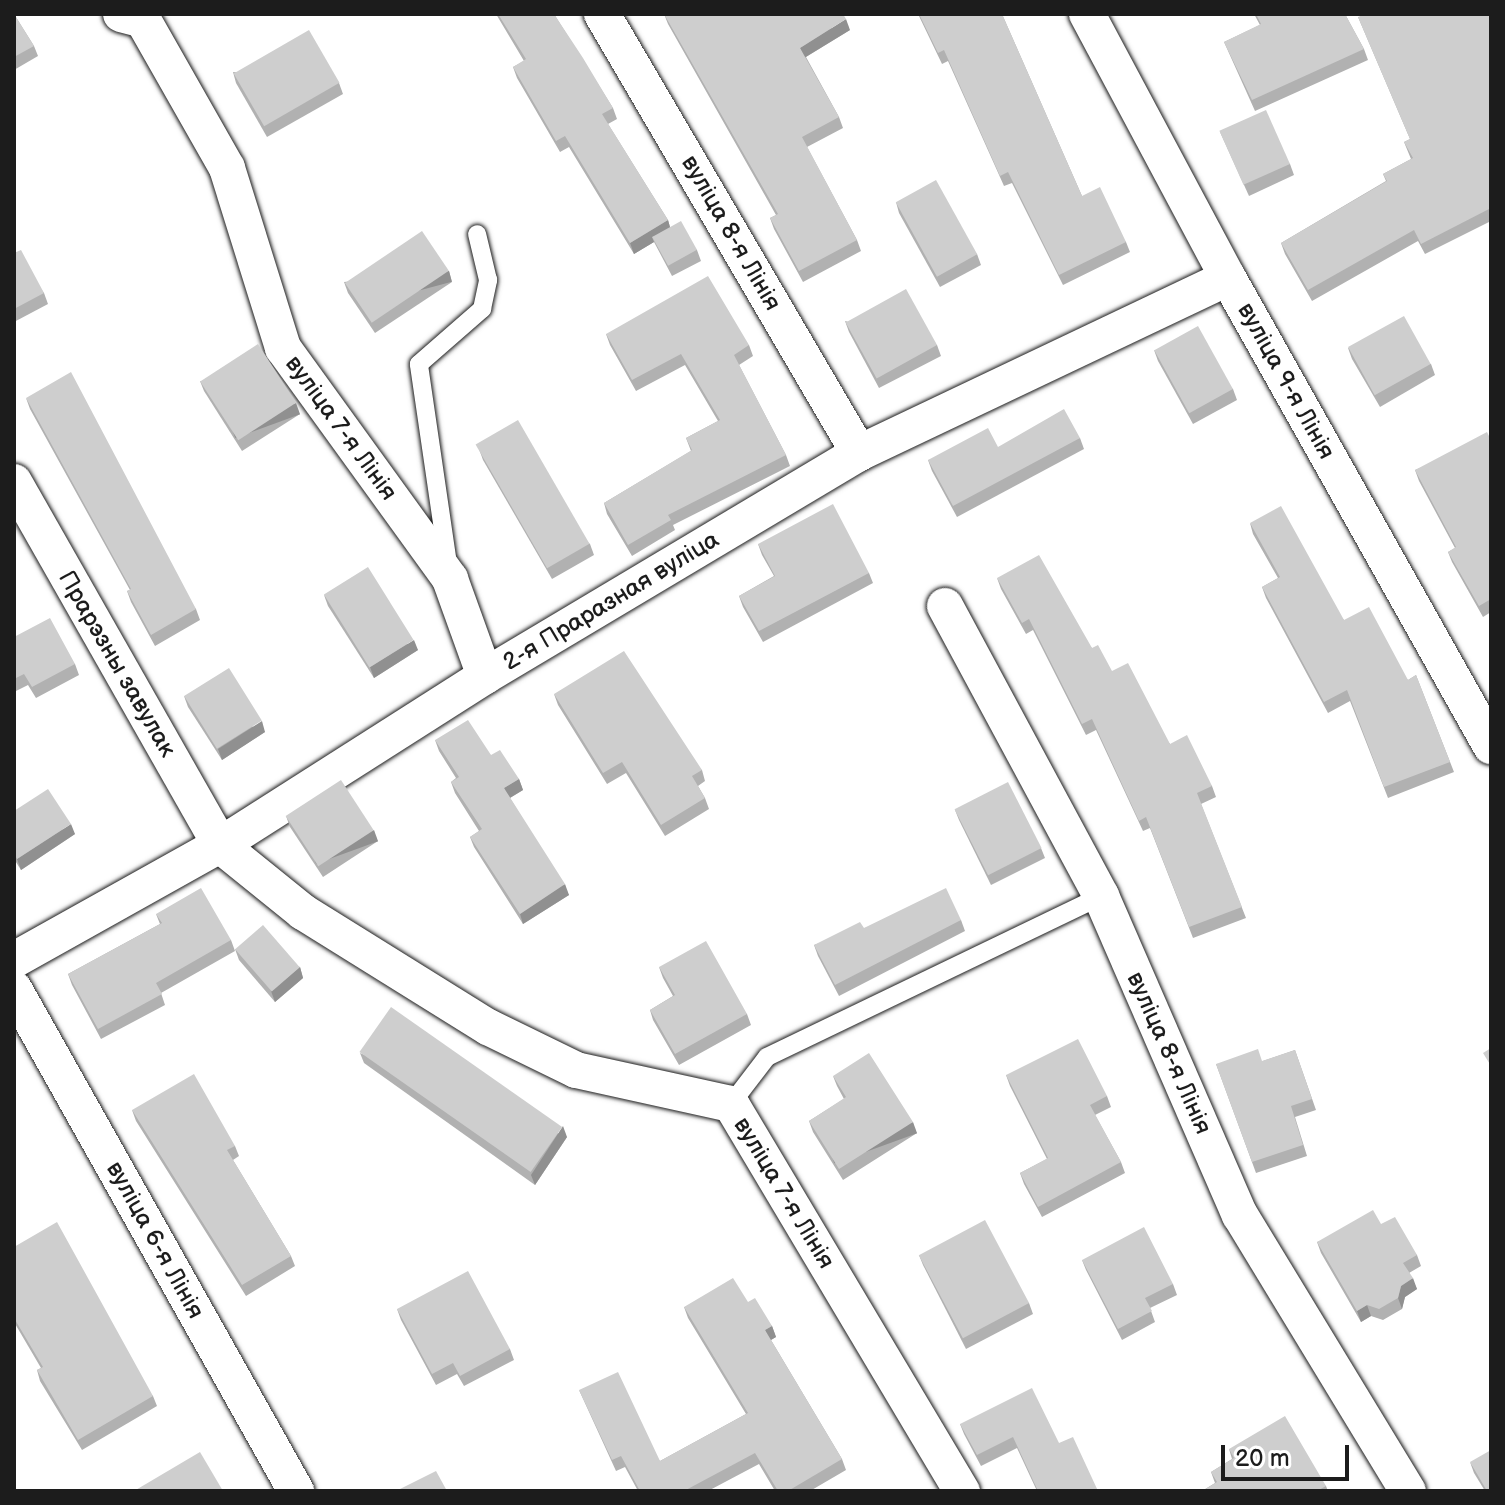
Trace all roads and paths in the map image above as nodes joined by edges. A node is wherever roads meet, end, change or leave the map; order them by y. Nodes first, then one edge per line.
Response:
1 (121, 14) edge
2 (602, 14) edge
3 (1087, 14) edge
4 (477, 234) dead end
5 (1228, 278) junction
6 (859, 453) junction
7 (14, 482) edge
8 (450, 579) junction
9 (945, 606) dead end
10 (485, 676) junction
11 (1491, 746) edge
12 (220, 845) junction
13 (1101, 896) junction
14 (14, 960) edge
15 (14, 989) edge
16 (731, 1104) junction
17 (296, 1491) edge
18 (962, 1491) edge
19 (1408, 1491) edge

1 - 8 street, вуліца 7-я Лінія
2 - 6 street, вуліца 8-я Лінія
3 - 5 street, вуліца 9-я Лінія
4 - 8 lane
5 - 6 street, 2-я Праразная вуліца
5 - 11 street, вуліца 9-я Лінія
6 - 10 street, 2-я Праразная вуліца
7 - 12 street, Прарэзны завулак
8 - 10 street, вуліца 7-я Лінія
9 - 13 street, вуліца 8-я Лінія
10 - 12 street, 2-я Праразная вуліца
12 - 14 street, 2-я Праразная вуліца
12 - 16 street, вуліца 7-я Лінія
13 - 16 lane
13 - 19 street, вуліца 8-я Лінія
15 - 17 street, вуліца 6-я Лінія
16 - 18 street, вуліца 7-я Лінія

